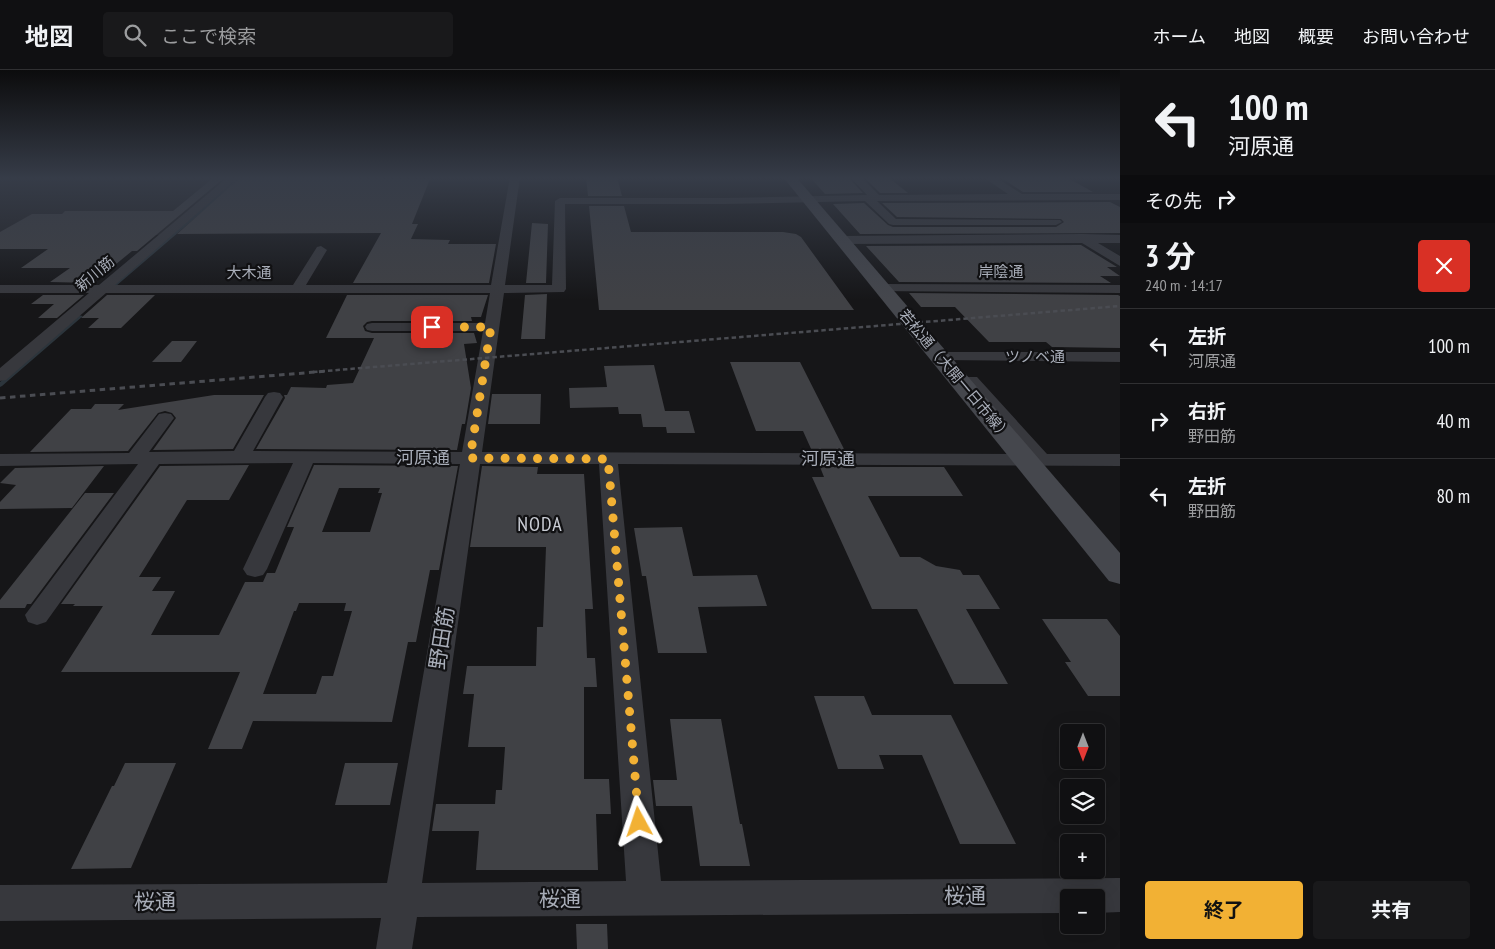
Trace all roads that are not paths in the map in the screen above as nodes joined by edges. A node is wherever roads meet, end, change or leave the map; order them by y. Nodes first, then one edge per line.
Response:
1 (186, 218) edge
2 (200, 218) edge
3 (508, 218) edge
4 (560, 218) edge
5 (822, 218) edge
6 (890, 218) edge
7 (1050, 218) edge
8 (1056, 222) junction
9 (1084, 239) junction
10 (1120, 239) edge
11 (840, 240) junction
12 (321, 250) dead end
13 (1120, 262) edge
14 (881, 288) junction
15 (1120, 288) edge
16 (0, 289) edge
17 (102, 289) junction
18 (120, 289) junction
19 (297, 289) junction
20 (497, 289) junction
21 (372, 327) dead end
22 (491, 327) junction
23 (1120, 357) edge
24 (0, 376) edge
25 (274, 397) dead end
26 (165, 418) dead end
27 (240, 457) junction
28 (306, 457) junction
29 (144, 458) junction
30 (470, 458) junction
31 (608, 459) junction
32 (0, 460) edge
33 (1034, 460) junction
34 (1120, 460) edge
35 (255, 569) dead end
36 (1120, 573) edge
37 (37, 615) dead end
38 (1120, 895) edge
39 (645, 899) junction
40 (401, 900) junction
41 (0, 903) edge
42 (394, 949) edge

1 - 17 street, 新川筋
2 - 18 street, 新川筋
3 - 20 street, 野田筋
4 - 20 street, 大木通
5 - 11 street, 若松通（大開一日市線）
6 - 8 street
7 - 8 street
8 - 9 street
9 - 10 street
9 - 11 street
9 - 13 street
11 - 14 street, 若松通（大開一日市線）
12 - 19 street
14 - 15 street, 岸陰通
14 - 33 street, 若松通（大開一日市線）
16 - 17 street, 大木通
17 - 18 street, 大木通
17 - 24 street, 新川筋
18 - 19 street, 大木通
19 - 20 street, 大木通
20 - 22 street, 野田筋
21 - 22 street
22 - 30 street, 野田筋
23 - 33 street, ツノベ通
25 - 27 street
26 - 29 street
27 - 28 street, 河原通
27 - 29 street, 河原通
28 - 30 street, 河原通
28 - 35 street
29 - 32 street, 河原通
29 - 37 street
30 - 31 street, 河原通
30 - 40 street, 野田筋
31 - 33 street, 河原通
31 - 39 street
33 - 34 street, 河原通
33 - 36 street, 若松通（大開一日市線）
38 - 39 street, 桜通
39 - 40 street, 桜通
40 - 41 street, 桜通
40 - 42 street, 野田筋

